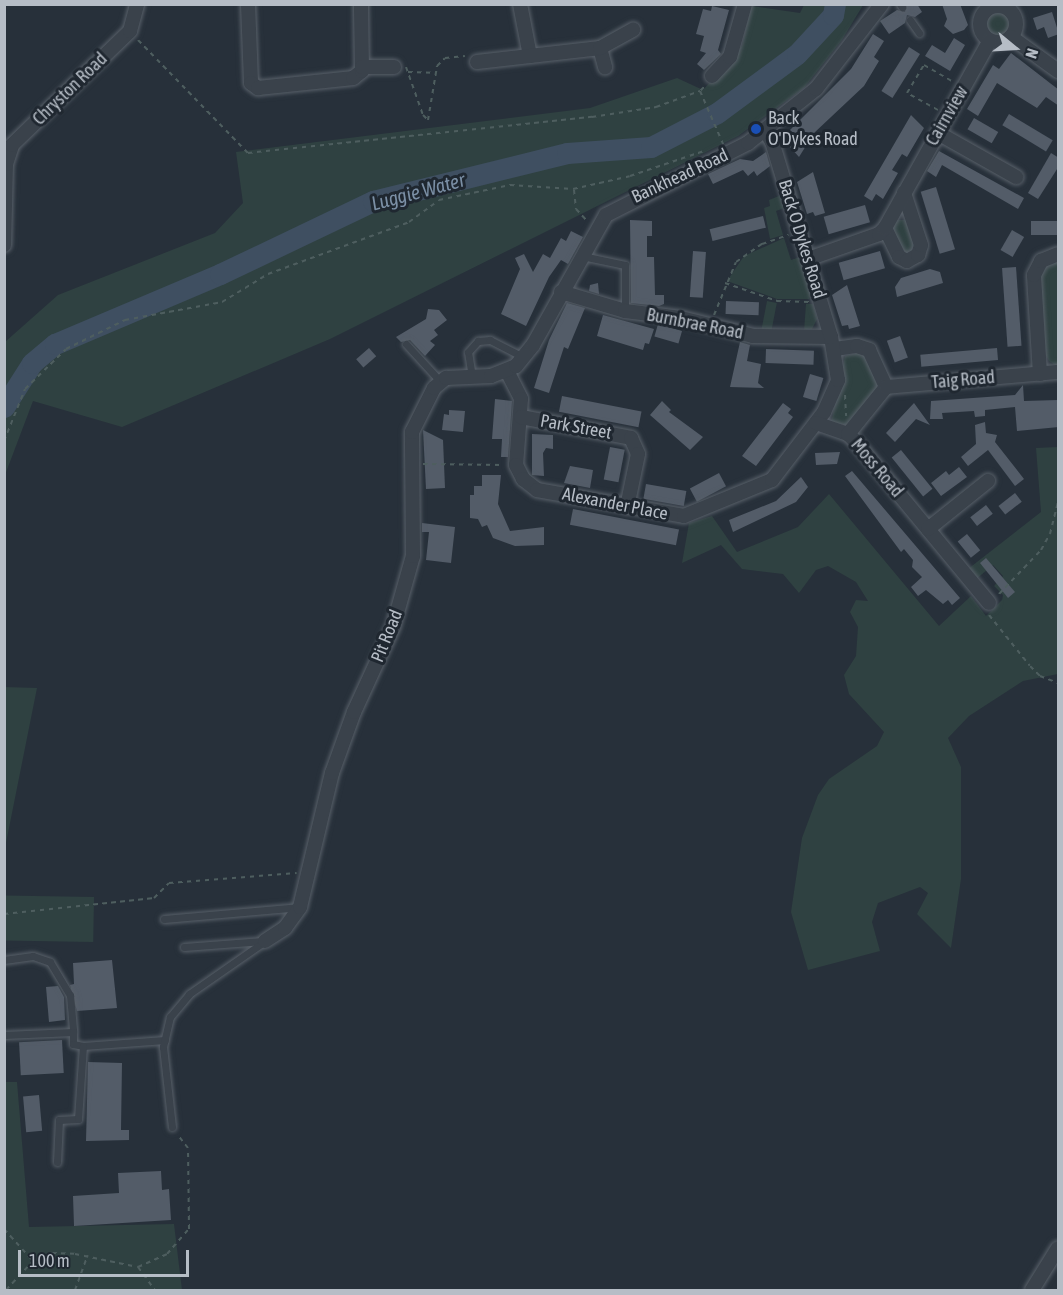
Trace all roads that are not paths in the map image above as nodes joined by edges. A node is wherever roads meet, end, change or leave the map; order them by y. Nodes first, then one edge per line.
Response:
1 (137, 4) edge
2 (248, 4) edge
3 (361, 4) edge
4 (520, 4) edge
5 (745, 4) edge
6 (882, 4) edge
7 (993, 5) edge
8 (1015, 8) edge
9 (910, 20) dead end
10 (633, 30) dead end
11 (919, 33) dead end
12 (1011, 37) junction
13 (990, 40) junction
14 (600, 48) junction
15 (530, 56) junction
16 (477, 62) road end
17 (362, 67) junction
18 (394, 67) road end
19 (605, 67) dead end
20 (1059, 70) edge
21 (712, 76) road end
22 (765, 130) junction
23 (938, 134) junction
24 (1016, 177) dead end
25 (904, 193) junction
26 (885, 228) junction
27 (4, 245) edge
28 (1059, 254) edge
29 (582, 256) junction
30 (808, 259) junction
31 (561, 292) junction
32 (626, 311) junction
33 (833, 343) junction
34 (406, 344) dead end
35 (525, 358) junction
36 (507, 371) junction
37 (1059, 372) edge
38 (1040, 374) junction
39 (472, 377) junction
40 (440, 381) junction
41 (886, 387) junction
42 (521, 417) junction
43 (816, 423) junction
44 (851, 429) junction
45 (988, 481) dead end
46 (627, 507) junction
47 (928, 529) junction
48 (989, 603) road end
49 (300, 907) junction
50 (164, 920) dead end
51 (265, 941) junction
52 (184, 947) dead end
53 (4, 960) edge
54 (73, 1032) junction
55 (4, 1035) edge
56 (165, 1040) junction
57 (83, 1046) junction
58 (172, 1127) road end
59 (57, 1162) dead end
60 (1059, 1248) edge
61 (1032, 1290) edge

1 - 27 street, Chryston Road
2 - 17 street
3 - 17 street
4 - 15 street
5 - 21 street
6 - 22 street, Bankhead Road
7 - 8 street
7 - 13 street
8 - 12 street
9 - 11 lane
10 - 14 street
12 - 13 street
12 - 20 street
13 - 23 street, Cairnview
14 - 15 street
14 - 19 street
15 - 16 street
17 - 18 street
22 - 29 street, Bankhead Road
22 - 30 street, Back O Dykes Road
23 - 24 street
23 - 25 street, Cairnview
25 - 26 street, Cairnview
25 - 26 street
26 - 30 street
28 - 38 street
29 - 31 street, Bankhead Road
29 - 32 lane
30 - 33 street, Back O Dykes Road
31 - 32 street, Burnbrae Road
31 - 35 street, Bankhead Road
32 - 33 street, Burnbrae Road
33 - 41 street
33 - 43 street, Alexander Place
34 - 40 lane
35 - 36 street, Bankhead Road
35 - 39 lane
36 - 39 street
36 - 42 street
37 - 38 street, Taig Road
38 - 41 street, Taig Road
39 - 40 street
40 - 49 street, Pit Road
41 - 44 street
42 - 46 street, Alexander Place
42 - 46 street, Park Street
43 - 44 street, Moss Road
43 - 46 street, Alexander Place
44 - 47 street, Moss Road
45 - 47 street
47 - 48 street, Moss Road
49 - 50 lane
49 - 51 street, Pit Road
51 - 52 lane
51 - 56 lane
53 - 54 lane
54 - 55 lane
54 - 57 lane
56 - 57 lane
56 - 58 lane
57 - 59 lane
60 - 61 street

